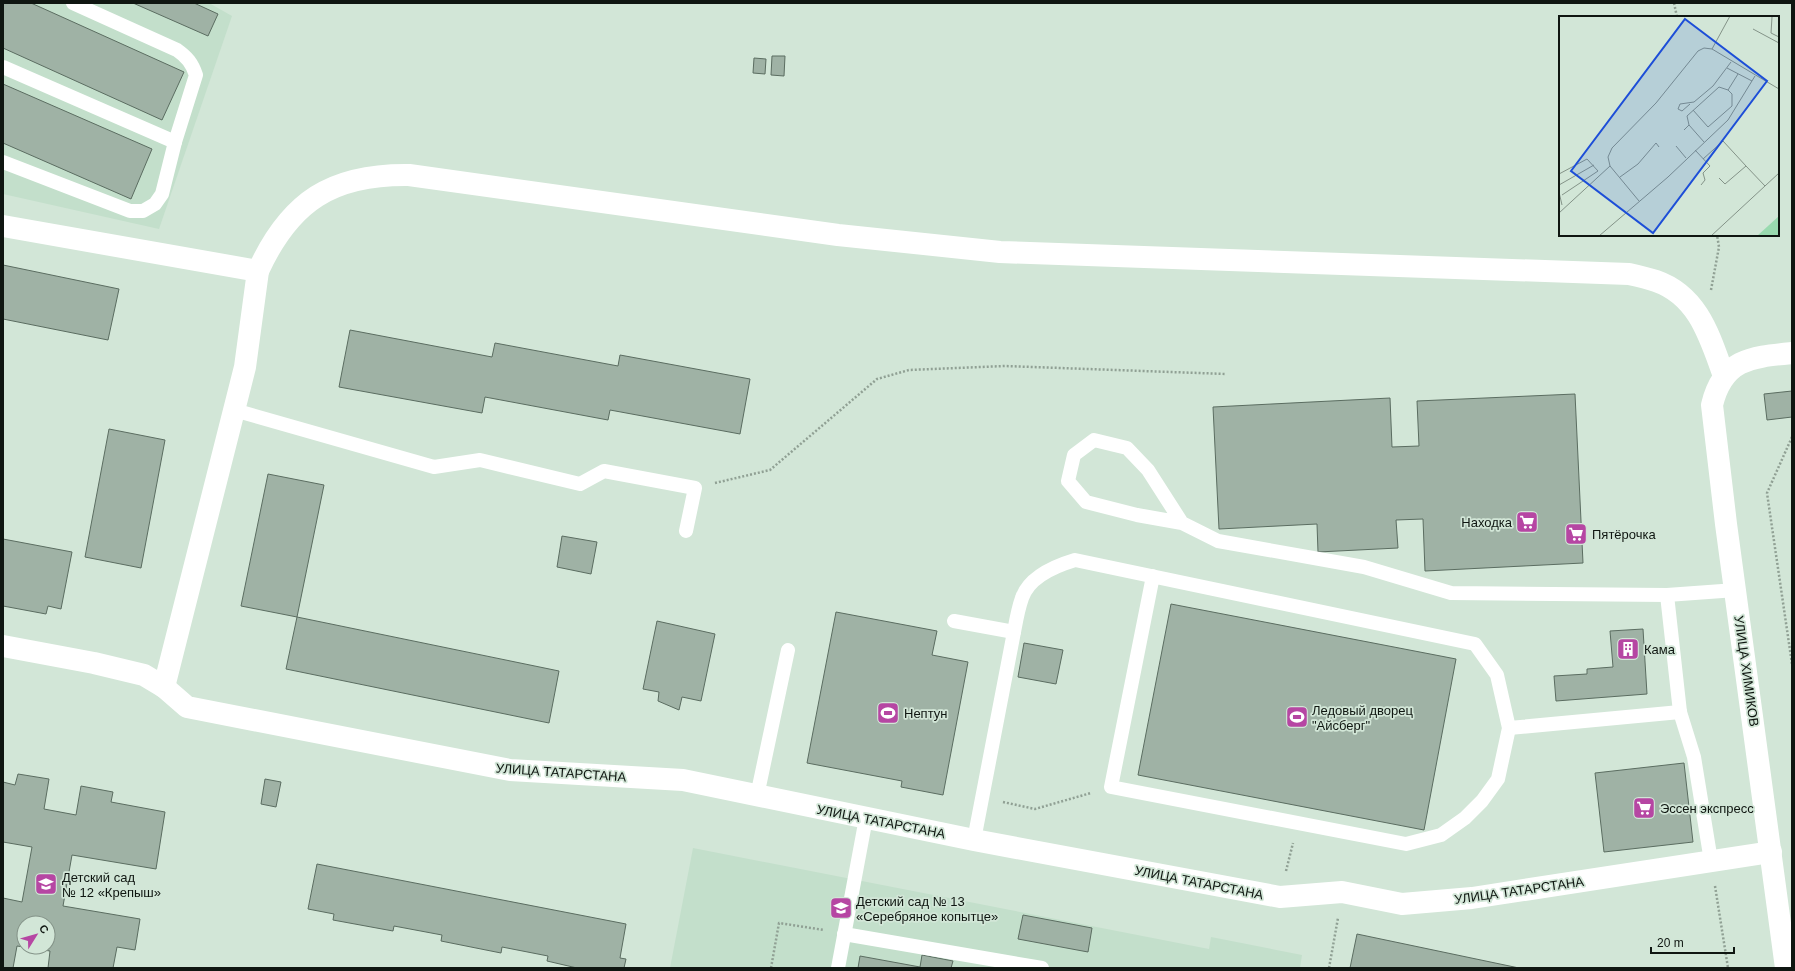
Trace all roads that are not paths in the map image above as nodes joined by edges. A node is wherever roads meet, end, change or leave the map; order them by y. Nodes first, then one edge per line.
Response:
1 (73, 3) edge
2 (3, 67) edge
3 (175, 142) junction
4 (3, 162) edge
5 (3, 226) edge
6 (258, 271) junction
7 (1792, 353) edge
8 (1724, 376) junction
9 (234, 410) junction
10 (1182, 523) junction
11 (686, 531) dead end
12 (1153, 576) junction
13 (1736, 590) junction
14 (1668, 594) junction
15 (954, 621) dead end
16 (1014, 632) junction
17 (3, 646) edge
18 (788, 650) dead end
19 (164, 687) junction
20 (1680, 712) junction
21 (1509, 728) junction
22 (757, 796) junction
23 (866, 818) junction
24 (974, 840) junction
25 (1771, 852) junction
26 (1711, 861) junction
27 (844, 934) junction
28 (838, 968) edge
29 (1042, 968) edge
30 (1786, 968) edge

1 - 3 lane
2 - 3 lane
3 - 4 lane
5 - 6 street
6 - 8 street
6 - 9 street
7 - 8 street
8 - 13 street, УЛИЦА ХИМИКОВ
9 - 11 lane
9 - 19 street
10 - 10 lane
10 - 14 lane
12 - 16 lane
12 - 21 lane
12 - 21 lane
13 - 14 lane
13 - 25 street, УЛИЦА ХИМИКОВ
14 - 20 lane
15 - 16 lane
16 - 24 lane
17 - 19 street, УЛИЦА ТАТАРСТАНА
18 - 22 lane
19 - 22 street, УЛИЦА ТАТАРСТАНА
20 - 21 lane
20 - 26 lane
22 - 23 street, УЛИЦА ТАТАРСТАНА
23 - 24 street, УЛИЦА ТАТАРСТАНА
23 - 27 lane
24 - 26 street, УЛИЦА ТАТАРСТАНА
25 - 26 street, УЛИЦА ТАТАРСТАНА
25 - 30 street, УЛИЦА ХИМИКОВ
27 - 28 lane
27 - 29 lane

